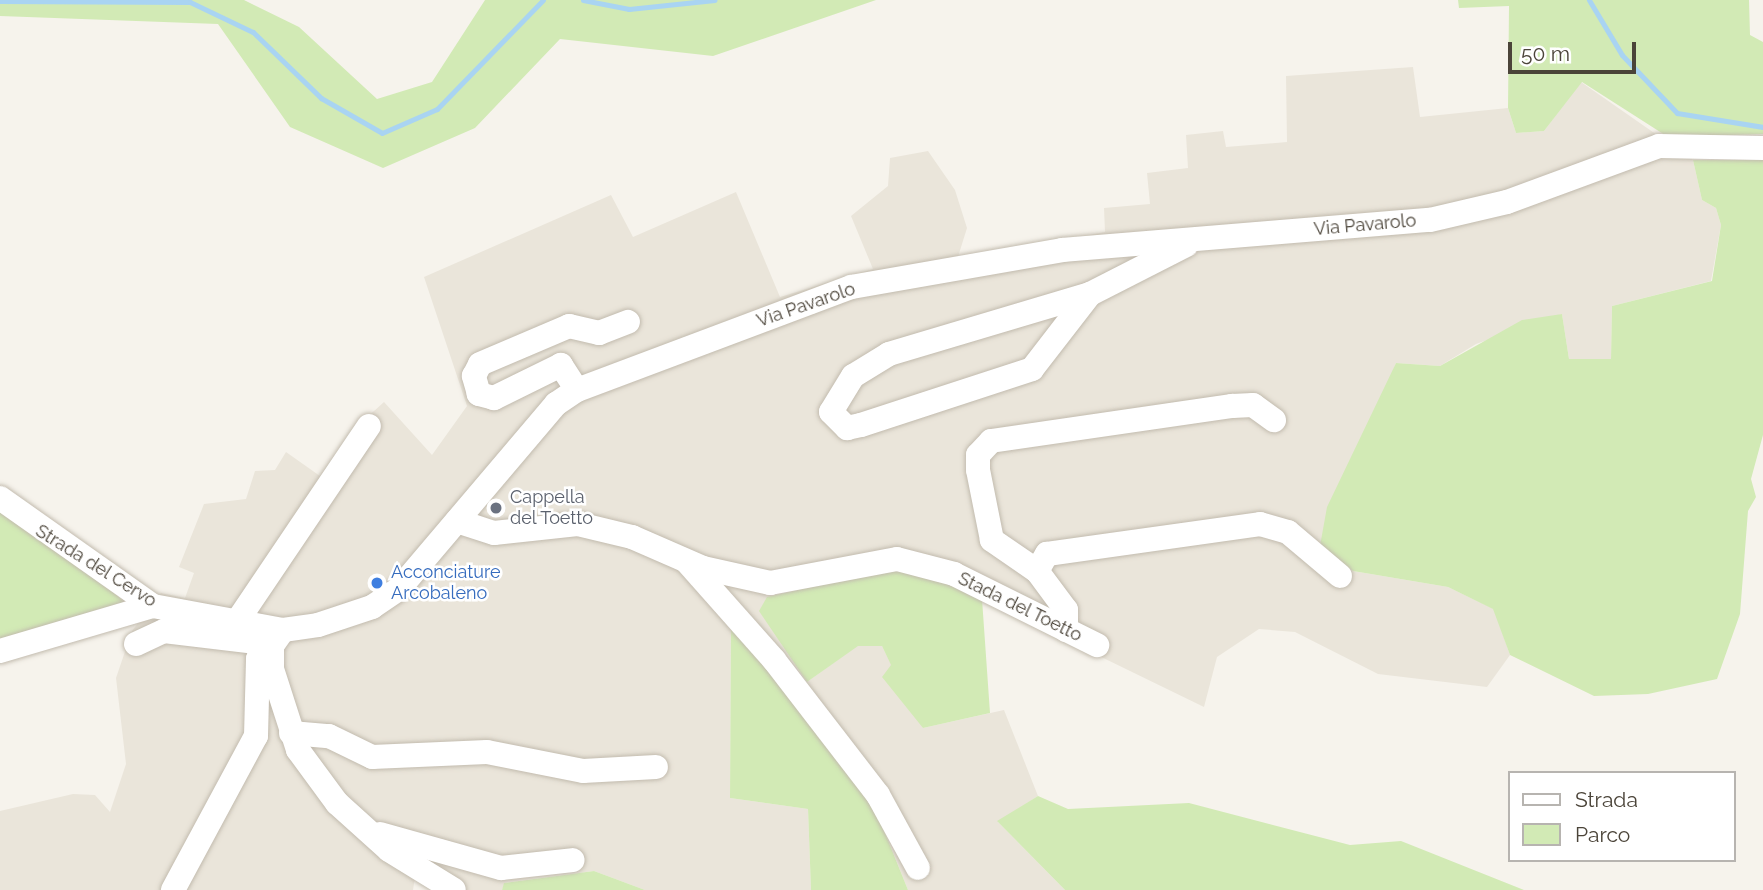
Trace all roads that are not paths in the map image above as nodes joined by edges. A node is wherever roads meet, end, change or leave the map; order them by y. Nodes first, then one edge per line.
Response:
1 (1763, 148) edge
2 (1196, 239) junction
3 (1090, 294) junction
4 (628, 322) dead end
5 (577, 390) junction
6 (1274, 420) dead end
7 (369, 426) dead end
8 (0, 498) edge
9 (457, 521) junction
10 (685, 560) junction
11 (1037, 571) junction
12 (1340, 576) dead end
13 (153, 606) junction
14 (238, 620) junction
15 (1066, 630) junction
16 (273, 642) junction
17 (136, 645) dead end
18 (1097, 645) dead end
19 (0, 651) edge
20 (291, 733) junction
21 (656, 767) dead end
22 (369, 831) junction
23 (573, 860) dead end
24 (918, 869) dead end
25 (173, 890) edge
26 (454, 890) edge

1 - 2 street, Via Pavarolo
2 - 3 street
2 - 5 street, Via Pavarolo
3 - 3 street
4 - 5 street
5 - 9 street, Via Pavarolo
6 - 11 street
7 - 14 street
8 - 13 street, Strada del Cervo
9 - 10 street, Stada del Toetto
9 - 16 street, Via Pavarolo
10 - 15 street, Stada del Toetto
10 - 24 street
11 - 12 street
11 - 15 street
13 - 14 street, Strada del Cervo
13 - 19 street
14 - 16 street, Strada del Cervo
15 - 18 street, Stada del Toetto
16 - 17 street
16 - 20 street
16 - 25 street
20 - 21 street
20 - 22 street
22 - 23 street
22 - 26 street

